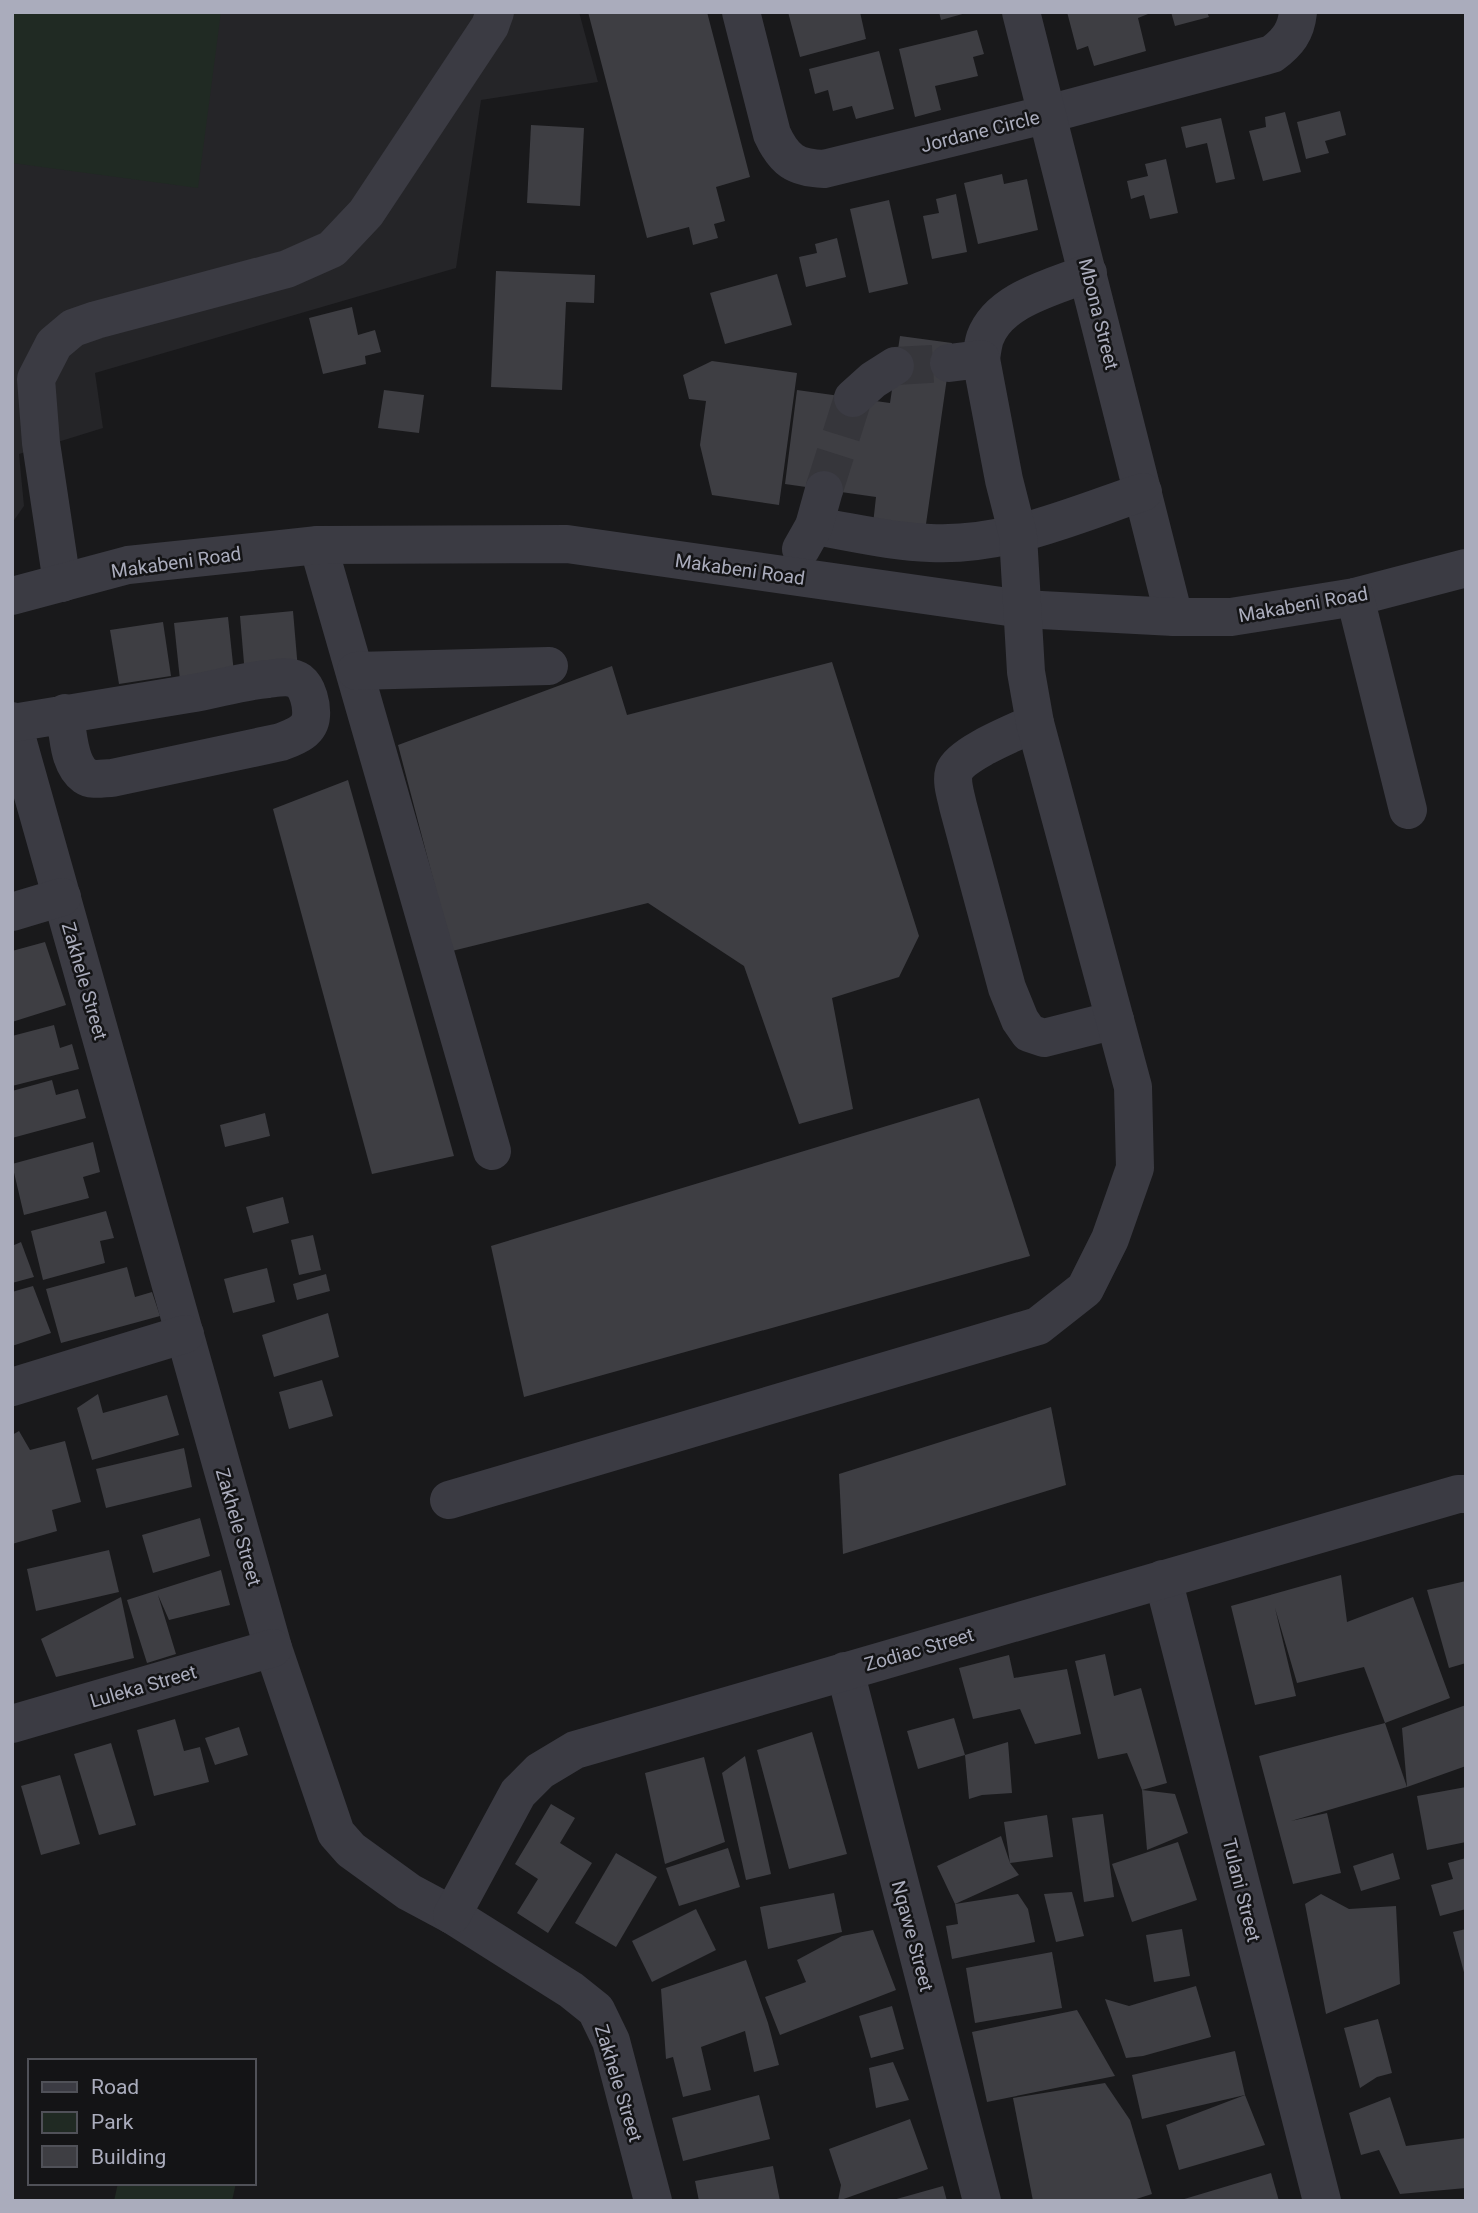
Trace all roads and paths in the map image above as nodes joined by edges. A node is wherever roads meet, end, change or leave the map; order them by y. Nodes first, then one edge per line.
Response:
1 (495, 12) edge
2 (741, 12) edge
3 (1021, 12) edge
4 (1298, 12) edge
5 (1048, 114) junction
6 (1088, 273) junction
7 (895, 366) tunnel mouth
8 (24, 372) edge
9 (853, 398) tunnel mouth
10 (824, 490) tunnel mouth
11 (1143, 492) junction
12 (814, 526) junction
13 (1018, 535) junction
14 (318, 545) junction
15 (1466, 568) edge
16 (786, 575) junction
17 (62, 583) junction
18 (12, 596) edge
19 (1355, 597) junction
20 (1022, 609) junction
21 (1174, 617) junction
22 (549, 666) dead end
23 (356, 671) junction
24 (65, 713) junction
25 (12, 722) edge
26 (1035, 723) junction
27 (1408, 810) dead end
28 (62, 897) junction
29 (12, 912) edge
30 (1115, 1020) junction
31 (492, 1151) dead end
32 (185, 1334) junction
33 (12, 1387) edge
34 (1466, 1494) edge
35 (449, 1500) dead end
36 (1163, 1579) junction
37 (273, 1648) junction
38 (845, 1671) junction
39 (15, 1712) edge
40 (452, 1915) junction
41 (653, 2201) edge
42 (982, 2201) edge
43 (1322, 2201) edge

1 - 8 street
2 - 5 street, Jordane Circle
3 - 5 street, Mbona Street
4 - 5 street, Jordane Circle
5 - 6 street, Mbona Street
6 - 11 street, Mbona Street
6 - 13 street
7 - 9 street
8 - 17 street
10 - 12 street
11 - 13 street
11 - 21 street, Mbona Street
12 - 13 street
12 - 16 street
13 - 20 street
14 - 16 street, Makabeni Road
14 - 17 street, Makabeni Road
14 - 23 street
15 - 19 street, Makabeni Road
16 - 20 street, Makabeni Road
17 - 18 street, Makabeni Road
19 - 21 street, Makabeni Road
19 - 27 street
20 - 21 street, Makabeni Road
20 - 26 street
22 - 23 street
23 - 31 street
24 - 24 street
24 - 25 street
25 - 28 street, Zakhele Street
26 - 30 street
26 - 30 street
28 - 29 street
28 - 32 street, Zakhele Street
30 - 35 street
32 - 33 street
32 - 37 street, Zakhele Street
34 - 36 street, Zodiac Street
36 - 38 street, Zodiac Street
36 - 43 street, Tulani Street
37 - 39 street, Luleka Street
37 - 40 street, Zakhele Street
38 - 40 street, Zodiac Street
38 - 42 street, Nqawe Street
40 - 41 street, Zakhele Street

